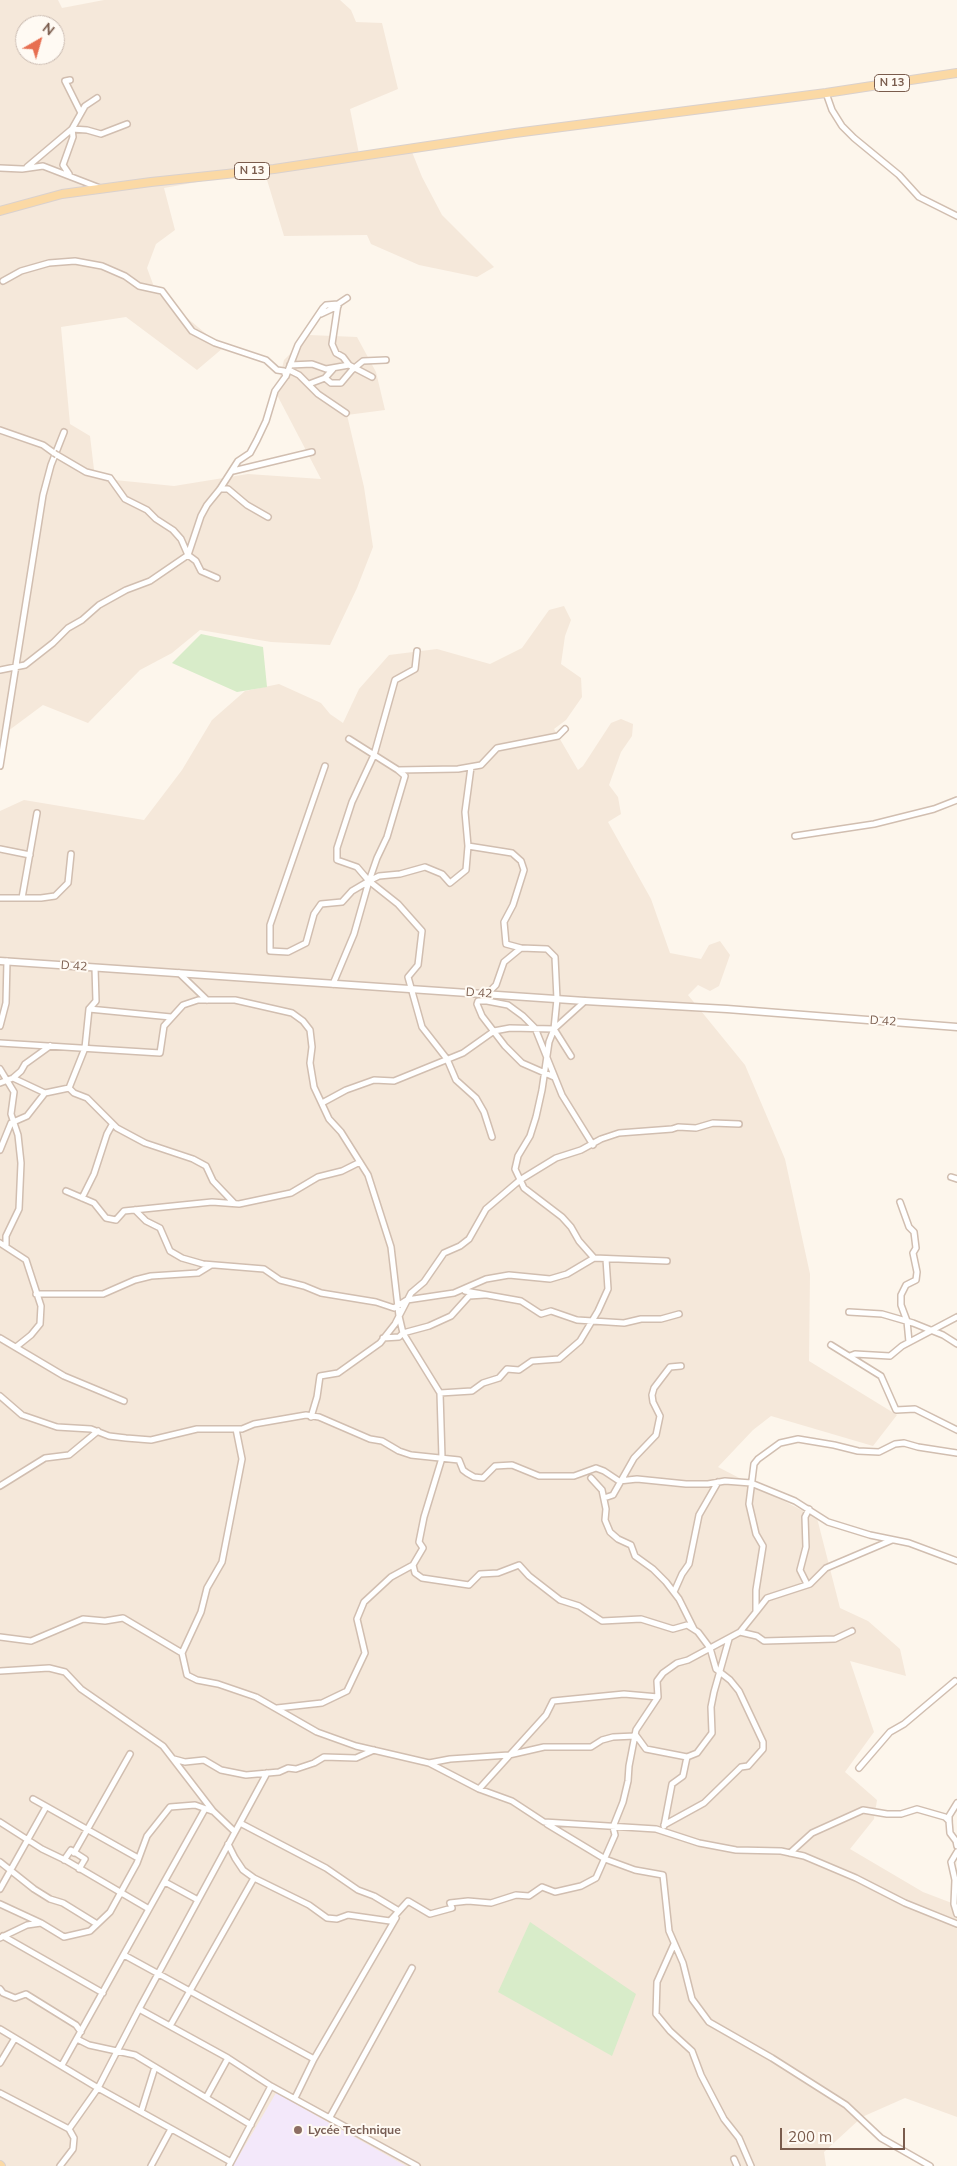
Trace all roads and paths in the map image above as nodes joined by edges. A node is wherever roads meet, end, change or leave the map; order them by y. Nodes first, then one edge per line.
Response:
1 (957, 73) edge
2 (70, 80) dead end
3 (826, 93) junction
4 (97, 98) dead end
5 (81, 113) junction
6 (127, 124) dead end
7 (72, 129) junction
8 (0, 168) edge
9 (22, 169) junction
10 (70, 175) junction
11 (102, 189) junction
12 (0, 211) edge
13 (957, 216) edge
14 (3, 281) dead end
15 (347, 298) dead end
16 (338, 305) junction
17 (386, 360) dead end
18 (289, 367) junction
19 (351, 367) junction
20 (334, 369) junction
21 (286, 376) junction
22 (372, 377) dead end
23 (326, 378) junction
24 (309, 384) junction
25 (346, 413) dead end
26 (0, 430) edge
27 (64, 432) dead end
28 (312, 452) dead end
29 (233, 471) junction
30 (220, 489) junction
31 (268, 517) dead end
32 (188, 555) junction
33 (218, 578) dead end
34 (417, 651) dead end
35 (17, 667) junction
36 (0, 670) edge
37 (565, 729) dead end
38 (349, 739) dead end
39 (374, 754) junction
40 (0, 766) edge
41 (326, 766) dead end
42 (471, 766) junction
43 (398, 770) junction
44 (957, 800) edge
45 (37, 813) dead end
46 (795, 836) dead end
47 (468, 846) junction
48 (0, 849) edge
49 (70, 854) dead end
50 (30, 855) junction
51 (369, 881) junction
52 (0, 898) edge
53 (22, 898) junction
54 (521, 948) junction
55 (4, 961) edge
56 (95, 968) junction
57 (178, 973) junction
58 (333, 984) junction
59 (410, 989) junction
60 (487, 997) junction
61 (557, 999) junction
62 (208, 1000) junction
63 (585, 1001) junction
64 (89, 1009) junction
65 (171, 1017) junction
66 (0, 1026) edge
67 (957, 1027) edge
68 (535, 1028) junction
69 (554, 1029) junction
70 (494, 1031) junction
71 (0, 1043) edge
72 (50, 1046) junction
73 (85, 1048) junction
74 (571, 1056) dead end
75 (447, 1059) junction
76 (548, 1060) junction
77 (0, 1069) edge
78 (545, 1075) junction
79 (554, 1077) junction
80 (14, 1078) junction
81 (6, 1079) junction
82 (0, 1083) edge
83 (69, 1088) junction
84 (45, 1093) junction
85 (322, 1103) junction
86 (14, 1122) junction
87 (112, 1124) junction
88 (739, 1124) dead end
89 (492, 1137) dead end
90 (593, 1144) junction
91 (0, 1150) edge
92 (360, 1162) junction
93 (520, 1180) junction
94 (66, 1191) dead end
95 (82, 1198) junction
96 (900, 1202) dead end
97 (234, 1203) junction
98 (135, 1210) junction
99 (0, 1243) edge
100 (6, 1246) junction
101 (594, 1258) junction
102 (606, 1259) junction
103 (667, 1261) dead end
104 (212, 1265) junction
105 (462, 1290) junction
106 (36, 1294) junction
107 (488, 1294) junction
108 (407, 1300) junction
109 (399, 1305) junction
110 (849, 1312) dead end
111 (679, 1314) dead end
112 (399, 1316) junction
113 (957, 1317) edge
114 (592, 1321) junction
115 (907, 1321) junction
116 (930, 1330) junction
117 (403, 1334) junction
118 (0, 1338) edge
119 (383, 1338) junction
120 (909, 1342) junction
121 (957, 1344) edge
122 (831, 1345) dead end
123 (16, 1347) junction
124 (850, 1356) junction
125 (681, 1366) dead end
126 (440, 1393) junction
127 (0, 1396) edge
128 (124, 1401) dead end
129 (310, 1416) junction
130 (236, 1428) junction
131 (957, 1430) edge
132 (98, 1431) junction
133 (957, 1453) edge
134 (442, 1458) junction
135 (591, 1478) dead end
136 (619, 1481) junction
137 (718, 1482) junction
138 (751, 1483) junction
139 (0, 1486) edge
140 (604, 1498) junction
141 (809, 1508) junction
142 (892, 1540) junction
143 (957, 1561) edge
144 (412, 1565) junction
145 (807, 1584) junction
146 (674, 1592) junction
147 (756, 1612) junction
148 (694, 1629) junction
149 (852, 1631) dead end
150 (740, 1632) junction
151 (0, 1638) edge
152 (729, 1639) junction
153 (710, 1648) junction
154 (182, 1653) junction
155 (0, 1671) edge
156 (720, 1671) junction
157 (955, 1681) dead end
158 (658, 1697) junction
159 (277, 1708) junction
160 (635, 1735) junction
161 (374, 1750) junction
162 (130, 1754) dead end
163 (509, 1755) junction
164 (687, 1757) junction
165 (174, 1759) junction
166 (429, 1763) junction
167 (859, 1768) dead end
168 (267, 1773) junction
169 (479, 1790) junction
170 (33, 1799) dead end
171 (957, 1804) edge
172 (46, 1806) junction
173 (206, 1809) junction
174 (213, 1811) junction
175 (949, 1821) junction
176 (0, 1822) edge
177 (544, 1822) junction
178 (240, 1823) junction
179 (664, 1825) junction
180 (613, 1827) junction
181 (88, 1829) junction
182 (663, 1831) junction
183 (235, 1832) junction
184 (28, 1839) junction
185 (228, 1844) junction
186 (957, 1846) edge
187 (957, 1852) edge
188 (74, 1853) junction
189 (790, 1853) junction
190 (138, 1858) junction
191 (605, 1859) junction
192 (64, 1860) junction
193 (0, 1862) edge
194 (79, 1869) junction
195 (10, 1871) junction
196 (254, 1878) junction
197 (165, 1882) junction
198 (0, 1889) edge
199 (121, 1893) junction
200 (407, 1896) dead end
201 (198, 1900) junction
202 (0, 1904) edge
203 (149, 1909) junction
204 (399, 1912) junction
205 (957, 1914) edge
206 (41, 1923) junction
207 (97, 1924) junction
208 (957, 1924) edge
209 (1, 1936) edge
210 (674, 1944) junction
211 (124, 1955) junction
212 (412, 1968) dead end
213 (159, 1974) junction
214 (0, 1989) edge
215 (190, 1991) junction
216 (103, 1993) junction
217 (139, 2009) junction
218 (170, 2026) junction
219 (0, 2029) edge
220 (81, 2032) junction
221 (15, 2038) junction
222 (77, 2039) junction
223 (116, 2051) junction
224 (228, 2058) junction
225 (314, 2059) junction
226 (0, 2063) edge
227 (62, 2065) junction
228 (155, 2067) junction
229 (271, 2086) junction
230 (98, 2088) junction
231 (0, 2093) edge
232 (206, 2098) junction
233 (295, 2098) junction
234 (141, 2112) junction
235 (330, 2117) junction
236 (251, 2125) junction
237 (171, 2129) junction
238 (69, 2130) junction
239 (734, 2159) dead end
240 (230, 2164) edge
241 (60, 2166) edge
242 (151, 2166) edge
243 (418, 2166) edge
244 (737, 2166) edge
245 (751, 2166) edge
246 (930, 2166) edge

1 - 3 main road, N 13
2 - 5 street
3 - 11 main road, N 13
3 - 13 street
4 - 5 street
5 - 7 street
6 - 7 street
7 - 9 street
7 - 10 street
8 - 9 street
9 - 10 street
10 - 11 street
11 - 12 main road, N 13
14 - 21 street
15 - 16 street
16 - 18 street
16 - 19 street
17 - 19 street
18 - 20 street
18 - 21 street
18 - 24 street
19 - 20 street
19 - 22 street
19 - 23 street
20 - 23 street
21 - 29 street
23 - 24 street
24 - 25 street
26 - 32 street
27 - 35 street
28 - 29 street
29 - 30 street
30 - 31 street
30 - 32 street
32 - 33 street
32 - 35 street
34 - 39 street
35 - 36 street
35 - 40 street
37 - 42 street
38 - 39 street
39 - 43 street
39 - 51 street
41 - 51 street
42 - 43 street
42 - 47 street
43 - 51 street
44 - 46 street
45 - 50 street
47 - 51 street
47 - 54 street
48 - 50 street
49 - 53 street
50 - 53 street
51 - 58 street
51 - 59 street
52 - 53 street
54 - 60 street
54 - 61 street
55 - 56 street, D 42 / D 42
55 - 66 street
56 - 57 street, D 42 / D 42
56 - 64 street
57 - 58 street, D 42 / D 42
57 - 62 street
58 - 59 street, D 42 / D 42
59 - 60 street, D 42 / D 42
59 - 75 street
60 - 61 street, D 42 / D 42
60 - 68 street
60 - 70 street
61 - 63 street, D 42 / D 42
61 - 69 street
62 - 65 street
62 - 85 street
63 - 67 street, D 42 / D 42
63 - 69 street
64 - 65 street
64 - 73 street
65 - 73 street
68 - 69 street
68 - 70 street
68 - 76 street
69 - 74 street
69 - 76 street
70 - 75 street
70 - 78 street
71 - 72 street
72 - 73 street
72 - 80 street
73 - 83 street
75 - 85 street
75 - 89 street
76 - 78 street
76 - 79 street
77 - 81 street
78 - 79 street
78 - 93 street
79 - 90 street
80 - 81 street
80 - 84 street
81 - 82 street
81 - 86 street
83 - 84 street
83 - 87 street
84 - 86 street
85 - 92 street
86 - 91 street
86 - 100 street
87 - 95 street
87 - 97 street
88 - 90 street
90 - 93 street
92 - 97 street
92 - 109 street
93 - 101 street
93 - 108 street
94 - 95 street
95 - 98 street
96 - 115 street
97 - 98 street
98 - 104 street
99 - 100 street
100 - 106 street
101 - 102 street
101 - 105 street
102 - 103 street
102 - 114 street
104 - 106 street
104 - 109 street
105 - 107 street
105 - 108 street
106 - 123 street
107 - 114 street
107 - 117 street
108 - 109 street
108 - 112 street
109 - 112 street
110 - 115 street
111 - 114 street
112 - 117 street
112 - 119 street
113 - 116 street
114 - 126 street
115 - 116 street
115 - 120 street
116 - 120 street
116 - 121 street
117 - 119 street
117 - 126 street
118 - 123 street
119 - 129 street
120 - 124 street
122 - 124 street
123 - 128 street
124 - 131 street
125 - 136 street
126 - 134 street
127 - 132 street
129 - 130 street
129 - 134 street
130 - 132 street
130 - 154 street
132 - 139 street
133 - 138 street
134 - 136 street
134 - 144 street
135 - 140 street
136 - 137 street
136 - 140 street
137 - 138 street
137 - 146 street
138 - 141 street
138 - 147 street
140 - 146 street
141 - 142 street
141 - 145 street
142 - 143 street
142 - 145 street
144 - 148 street
144 - 159 street
145 - 147 street
146 - 148 street
147 - 150 street
148 - 153 street
149 - 150 street
150 - 152 street
151 - 154 street
152 - 153 street
152 - 156 street
153 - 156 street
153 - 158 street
154 - 159 street
155 - 165 street
156 - 164 street
156 - 179 street
157 - 167 street
158 - 160 street
158 - 163 street
159 - 161 street
160 - 163 street
160 - 164 street
160 - 180 street
161 - 166 street
161 - 168 street
162 - 181 street
163 - 166 street
163 - 169 street
164 - 179 street
165 - 168 street
165 - 174 street
166 - 169 street
168 - 178 street
169 - 177 street
170 - 172 street
171 - 175 street
172 - 181 street
172 - 184 street
173 - 174 street
173 - 190 street
173 - 197 street
174 - 183 street
175 - 186 street
175 - 189 street
176 - 184 street
177 - 180 street
177 - 191 street
178 - 183 street
178 - 204 street
179 - 182 street
180 - 182 street
180 - 191 street
181 - 188 street
181 - 190 street
182 - 189 street
183 - 185 street
184 - 192 street
184 - 195 street
185 - 196 street
185 - 201 street
187 - 205 street
188 - 192 street
188 - 194 street
189 - 208 street
190 - 199 street
191 - 204 street
191 - 210 street
192 - 194 street
193 - 195 street
194 - 199 street
195 - 198 street
195 - 207 street
196 - 204 street
196 - 215 street
197 - 201 street
197 - 203 street
199 - 203 street
199 - 207 street
200 - 204 street
201 - 213 street
202 - 206 street
203 - 211 street
204 - 225 street
206 - 207 street
206 - 209 street
209 - 216 street
210 - 245 street
210 - 246 street
211 - 213 street
211 - 216 street
212 - 235 street
213 - 215 street
213 - 217 street
214 - 220 street
215 - 218 street
215 - 225 street
216 - 220 street
217 - 218 street
217 - 223 street
218 - 224 street
219 - 221 street
220 - 222 street
221 - 226 street
221 - 227 street
222 - 223 street
222 - 227 street
223 - 228 street
223 - 230 street
224 - 229 street
224 - 232 street
225 - 233 street
227 - 230 street
228 - 232 street
228 - 234 street
229 - 233 street
229 - 236 street
230 - 234 street
230 - 238 street
231 - 238 street
232 - 236 street
233 - 235 street
234 - 237 street
235 - 243 street
236 - 240 street
237 - 240 street
237 - 242 street
238 - 241 street
239 - 244 street

